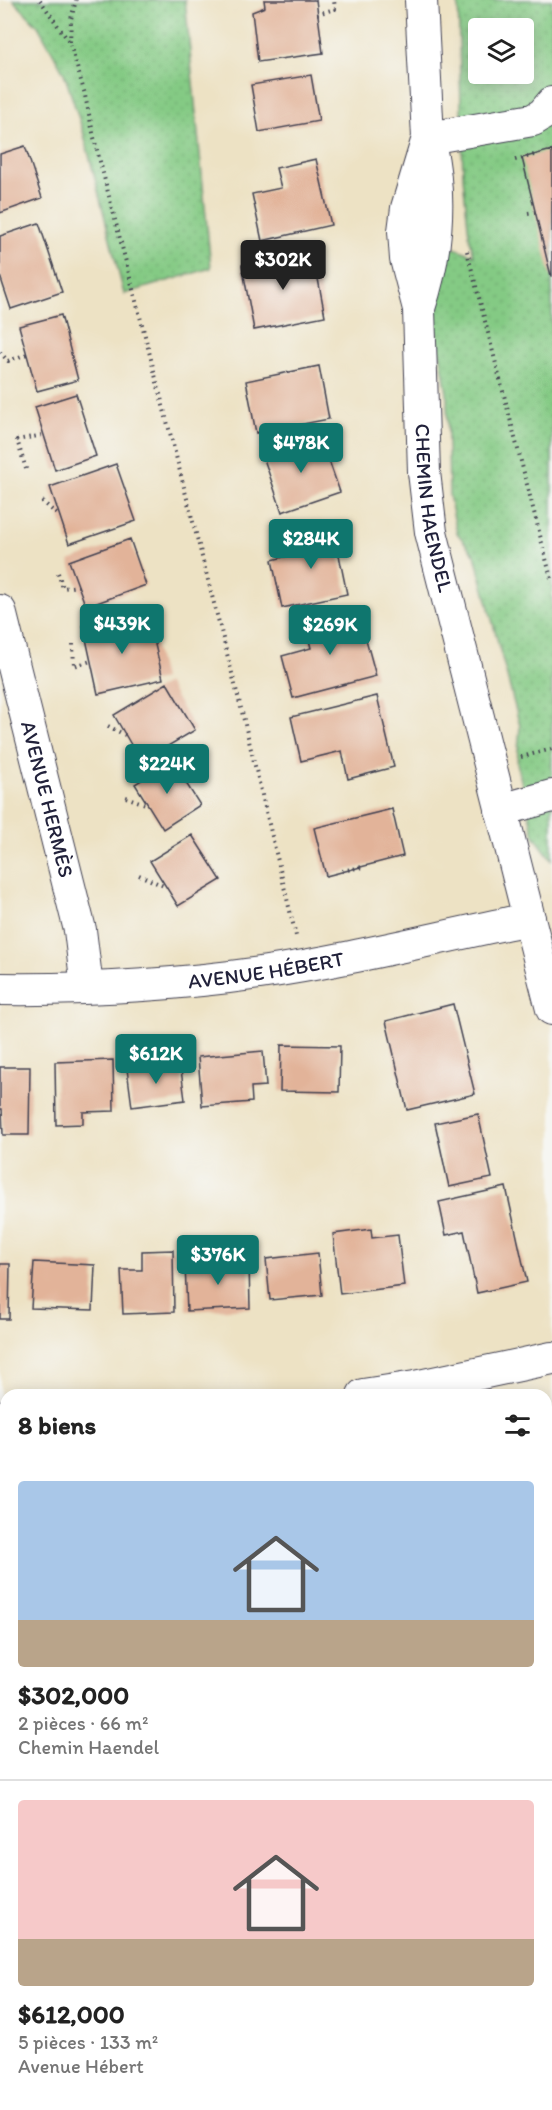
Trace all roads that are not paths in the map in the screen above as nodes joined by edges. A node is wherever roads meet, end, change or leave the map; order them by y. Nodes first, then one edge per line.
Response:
1 (421, 0) edge
2 (552, 103) edge
3 (428, 138) junction
4 (0, 611) edge
5 (552, 796) edge
6 (501, 810) junction
7 (529, 919) junction
8 (87, 987) junction
9 (0, 989) edge
10 (552, 1009) edge
11 (552, 1358) edge
12 (408, 1389) edge

1 - 3 street, CHEMIN HAENDEL
2 - 3 street
3 - 6 street, CHEMIN HAENDEL
4 - 8 street, AVENUE HERMÈS
5 - 6 street
6 - 7 street, CHEMIN HAENDEL
7 - 8 street, AVENUE HÉBERT
7 - 10 street, CHEMIN HAENDEL
8 - 9 street, AVENUE HÉBERT
11 - 12 street

